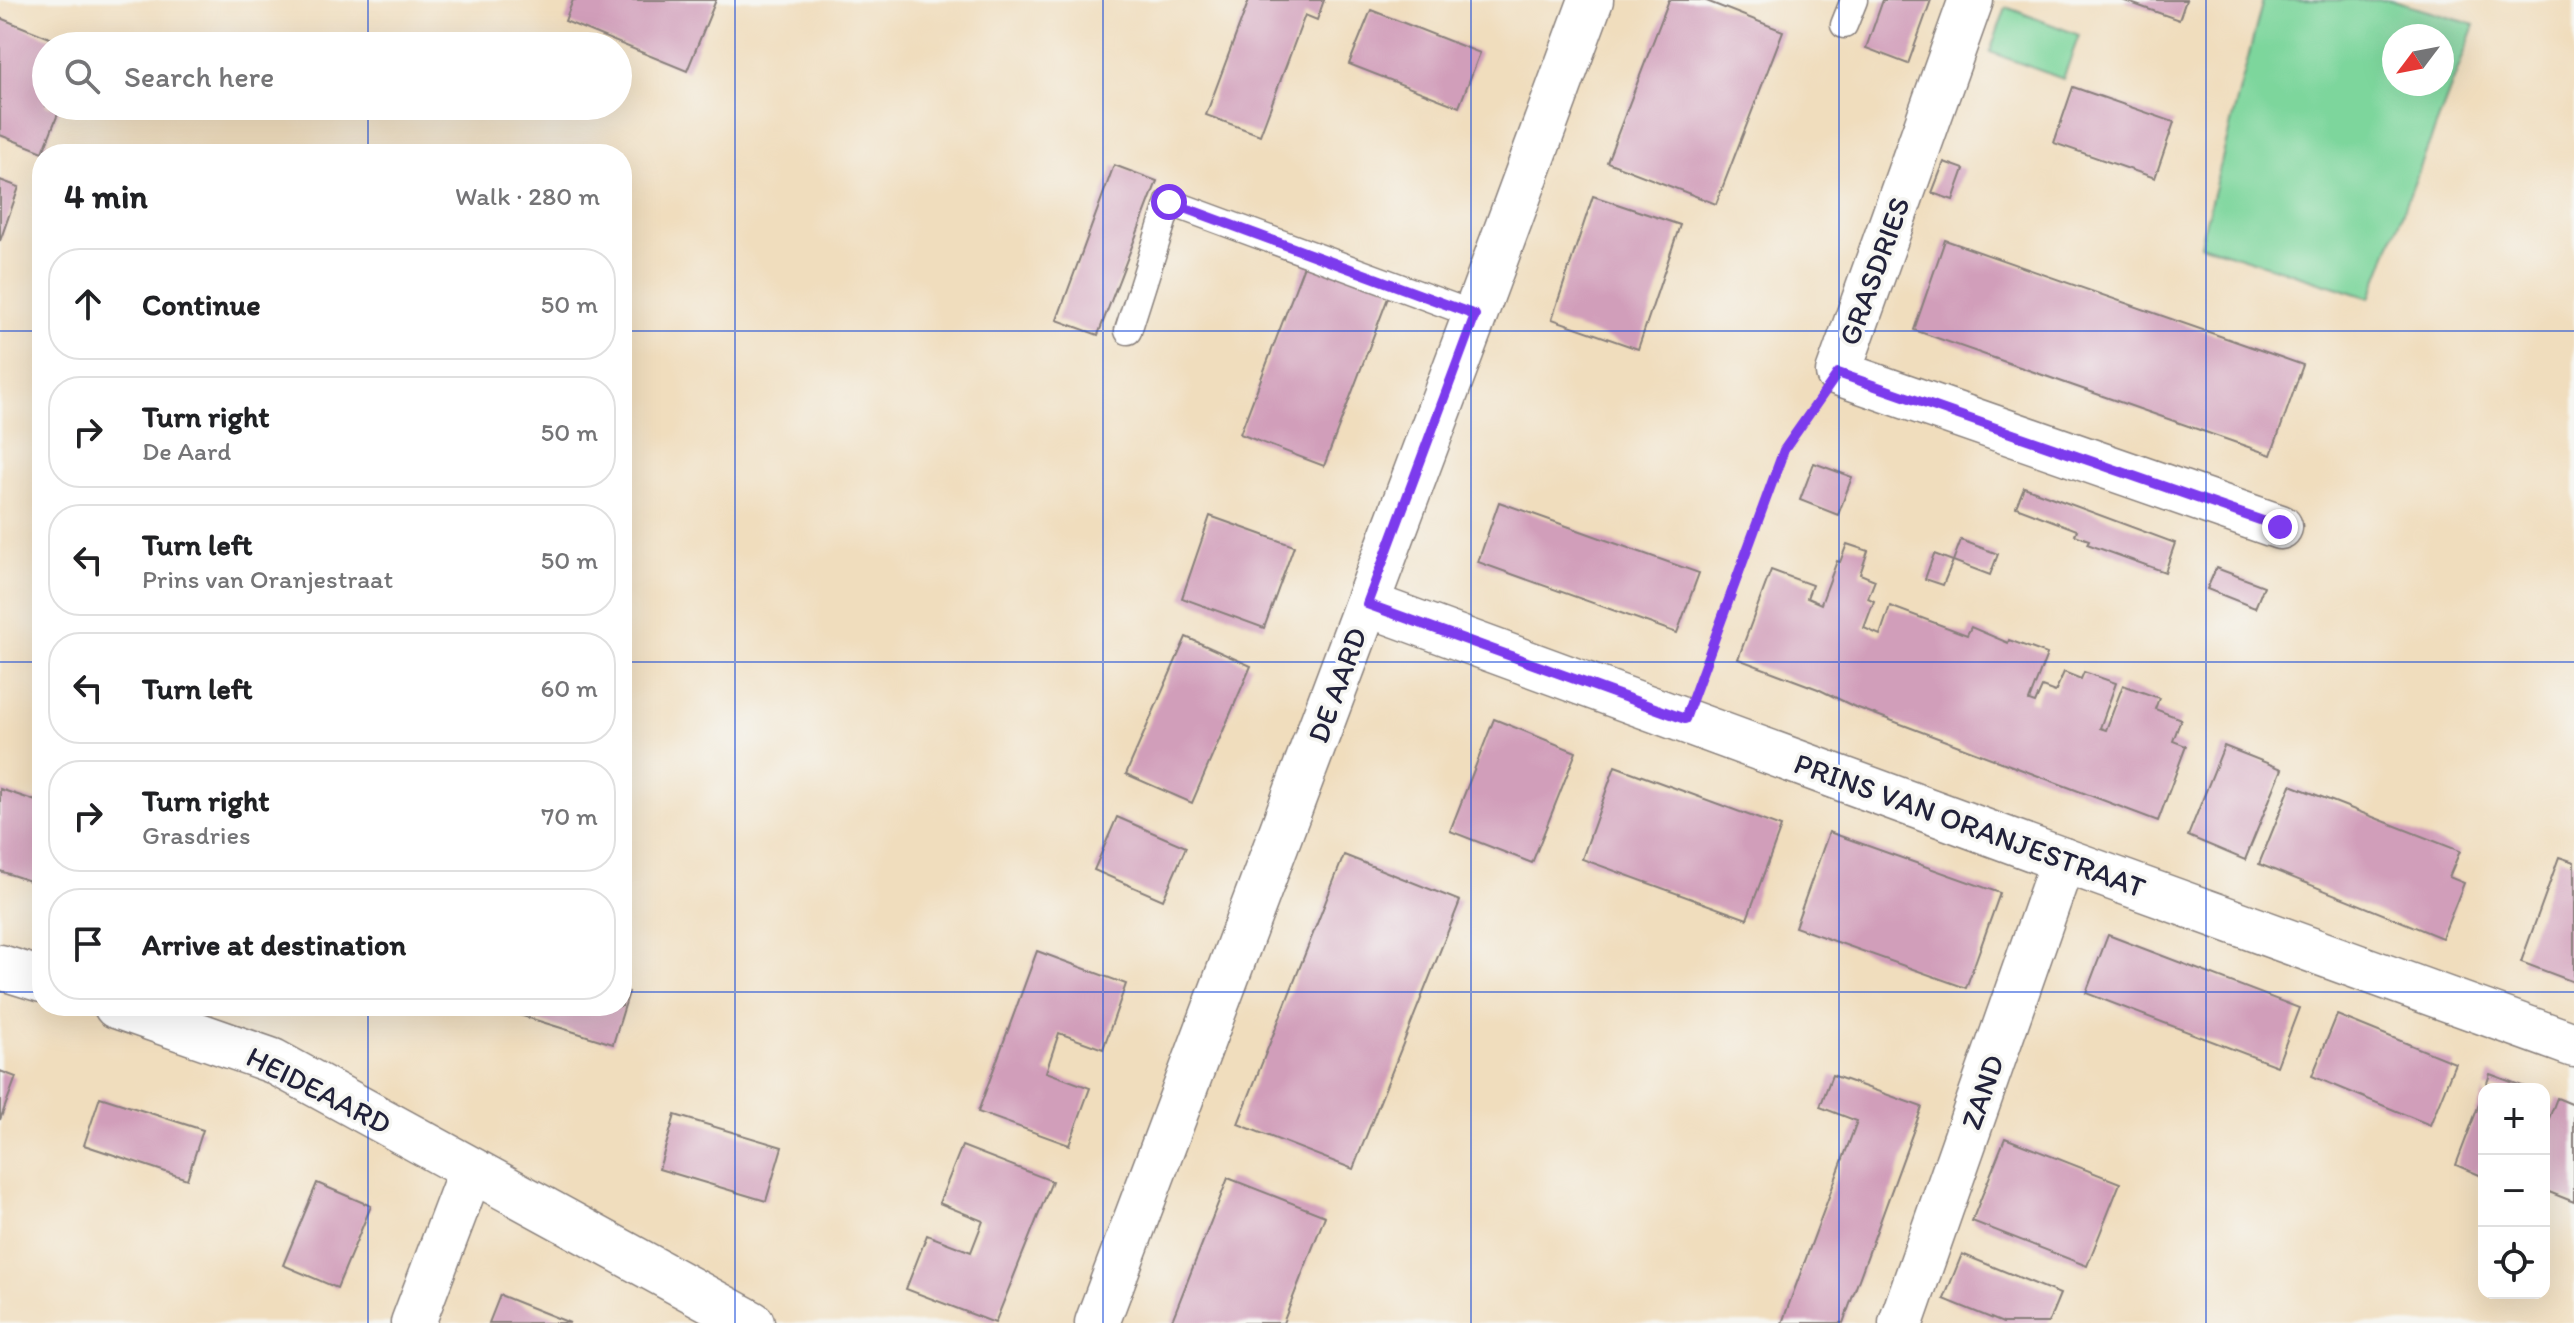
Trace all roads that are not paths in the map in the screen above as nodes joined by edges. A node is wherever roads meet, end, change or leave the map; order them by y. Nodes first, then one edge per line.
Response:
1 (1591, 0) edge
2 (1854, 0) edge
3 (1971, 0) edge
4 (1844, 25) dead end
5 (1475, 315) junction
6 (1128, 331) dead end
7 (2280, 527) dead end
8 (1367, 604) junction
9 (2063, 860) junction
10 (0, 967) edge
11 (32, 977) edge
12 (145, 1016) edge
13 (2574, 1045) edge
14 (471, 1170) junction
15 (413, 1323) edge
16 (752, 1323) edge
17 (1097, 1323) edge
18 (1901, 1323) edge

1 - 5 street, DE AARD
2 - 4 lane
3 - 7 street, GRASDRIES
5 - 6 lane
5 - 8 street, DE AARD
8 - 9 street, PRINS VAN ORANJESTRAAT
8 - 17 street, DE AARD
9 - 13 street, PRINS VAN ORANJESTRAAT
9 - 18 street, ZAND
10 - 11 street
12 - 14 street, HEIDEAARD
14 - 15 street
14 - 16 street, HEIDEAARD

